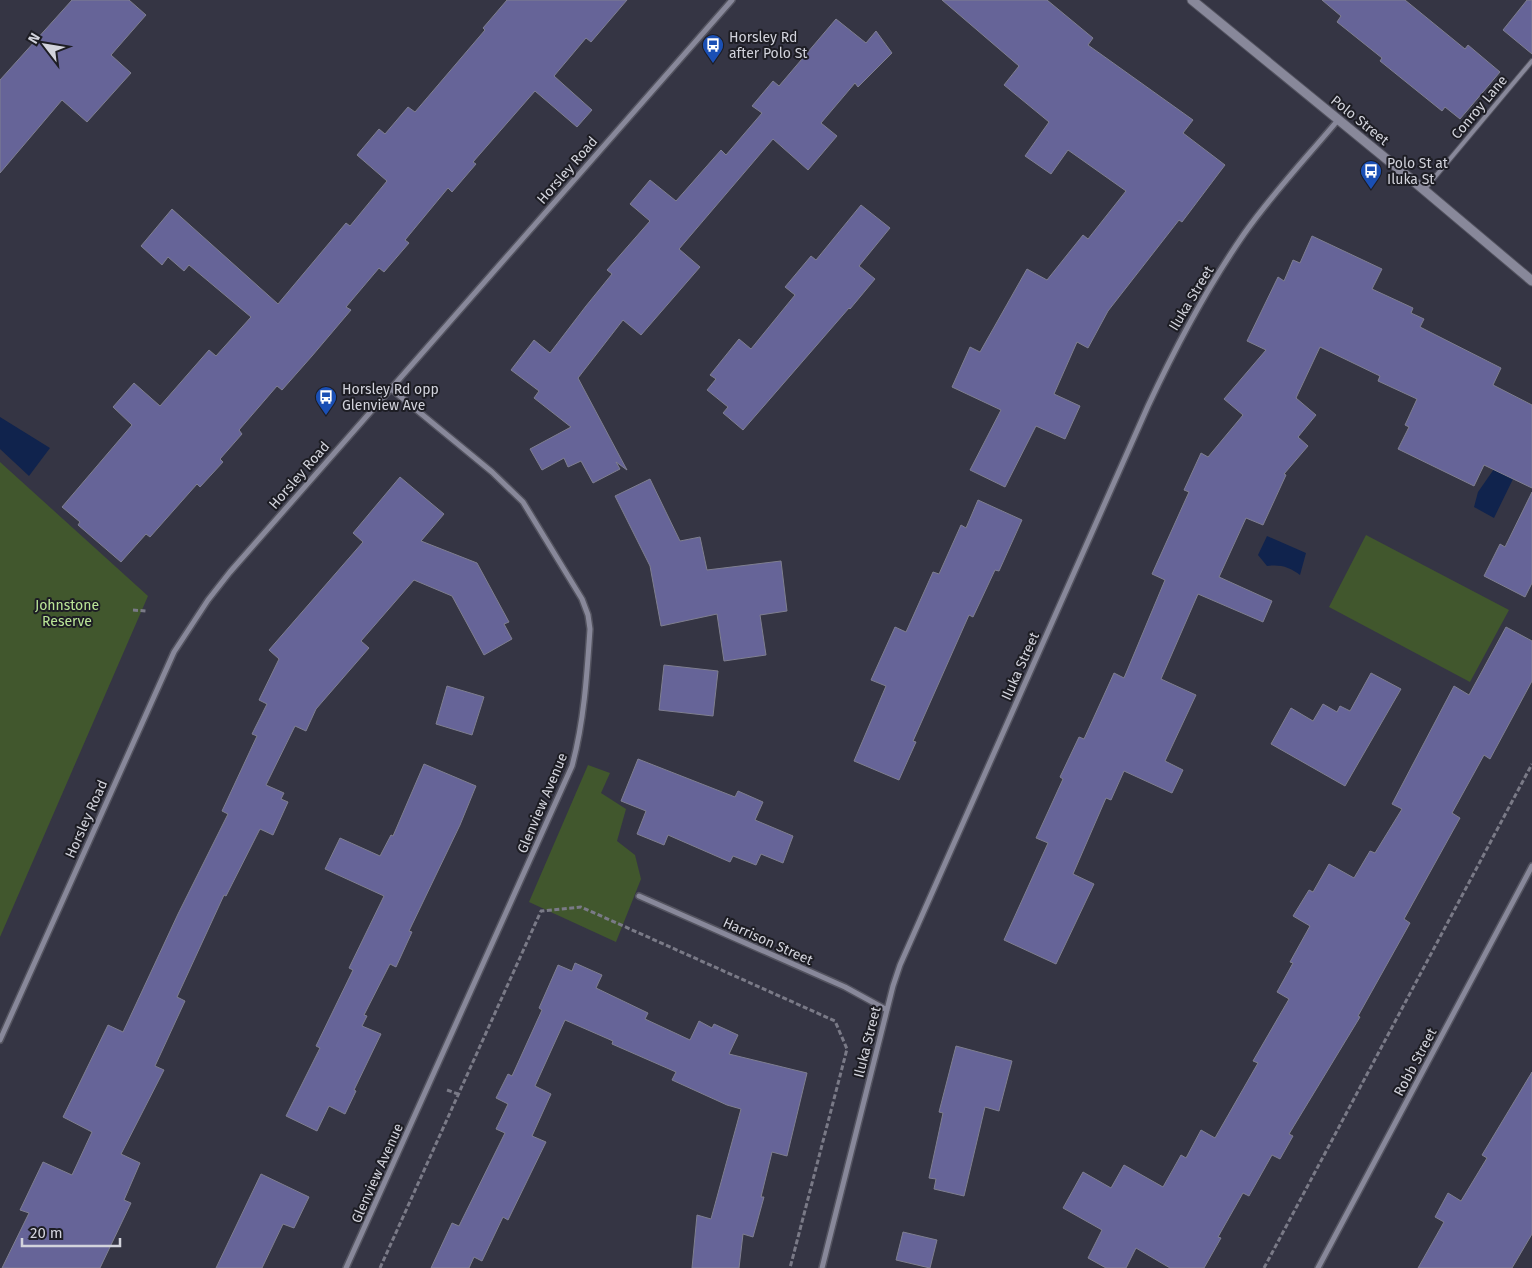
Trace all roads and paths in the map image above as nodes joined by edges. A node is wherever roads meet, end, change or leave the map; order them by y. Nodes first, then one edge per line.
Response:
1 (732, 0) edge
2 (1193, 0) edge
3 (1532, 61) edge
4 (1338, 120) junction
5 (1424, 190) junction
6 (1532, 281) edge
7 (390, 388) junction
8 (132, 610) dead end
9 (146, 611) dead end
10 (1532, 764) edge
11 (1532, 866) edge
12 (639, 896) dead end
13 (887, 1010) junction
14 (0, 1040) edge
15 (346, 1268) edge
16 (380, 1268) edge
17 (790, 1268) edge
18 (822, 1268) edge
19 (1264, 1268) edge
20 (1318, 1268) edge

1 - 7 street, Horsley Road
2 - 4 street, Polo Street
3 - 5 lane, Conroy Lane
4 - 5 street, Polo Street
4 - 13 street, Iluka Street
5 - 6 street, Polo Street
7 - 14 street, Horsley Road
7 - 15 street, Glenview Avenue
8 - 9 path
10 - 19 path
11 - 20 street, Robb Street
12 - 13 street, Harrison Street
13 - 18 street, Iluka Street
16 - 17 path

